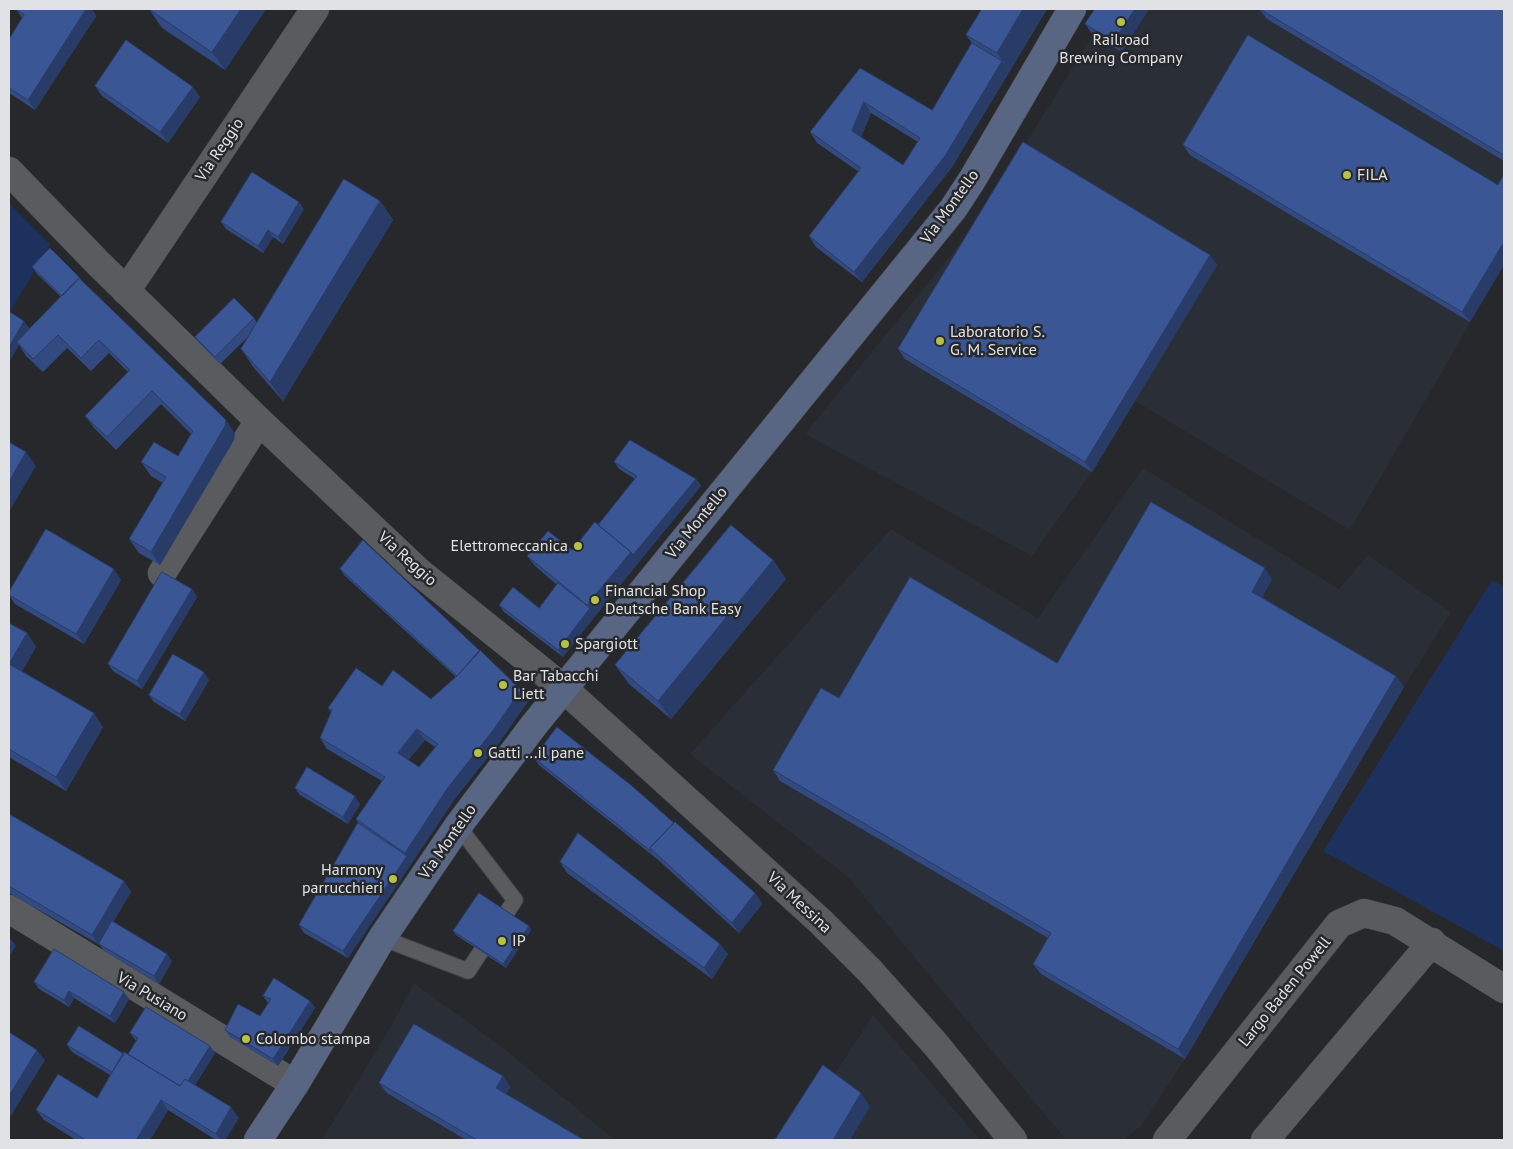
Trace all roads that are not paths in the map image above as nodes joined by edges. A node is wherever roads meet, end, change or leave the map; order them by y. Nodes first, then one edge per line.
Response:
1 (315, 9) edge
2 (1072, 9) edge
3 (9, 171) edge
4 (126, 291) junction
5 (258, 421) junction
6 (162, 573) edge
7 (563, 688) junction
8 (458, 826) junction
9 (9, 909) edge
10 (382, 938) junction
11 (1432, 942) junction
12 (1504, 989) edge
13 (295, 1084) junction
14 (258, 1140) edge
15 (1013, 1140) edge
16 (1166, 1140) edge
17 (1265, 1140) edge

1 - 4 street, Via Reggio
2 - 7 street, Via Montello
3 - 4 street, Via Reggio
4 - 5 street, Via Reggio
5 - 6 street
5 - 7 street, Via Reggio
7 - 8 street, Via Montello
7 - 15 street, Via Messina
8 - 10 street, Via Montello
8 - 10 lane
9 - 13 street, Via Pusiano
10 - 13 street, Via Montello
11 - 12 street, Largo Baden Powell
11 - 16 street, Largo Baden Powell
11 - 17 street
13 - 14 street, Via Montello

